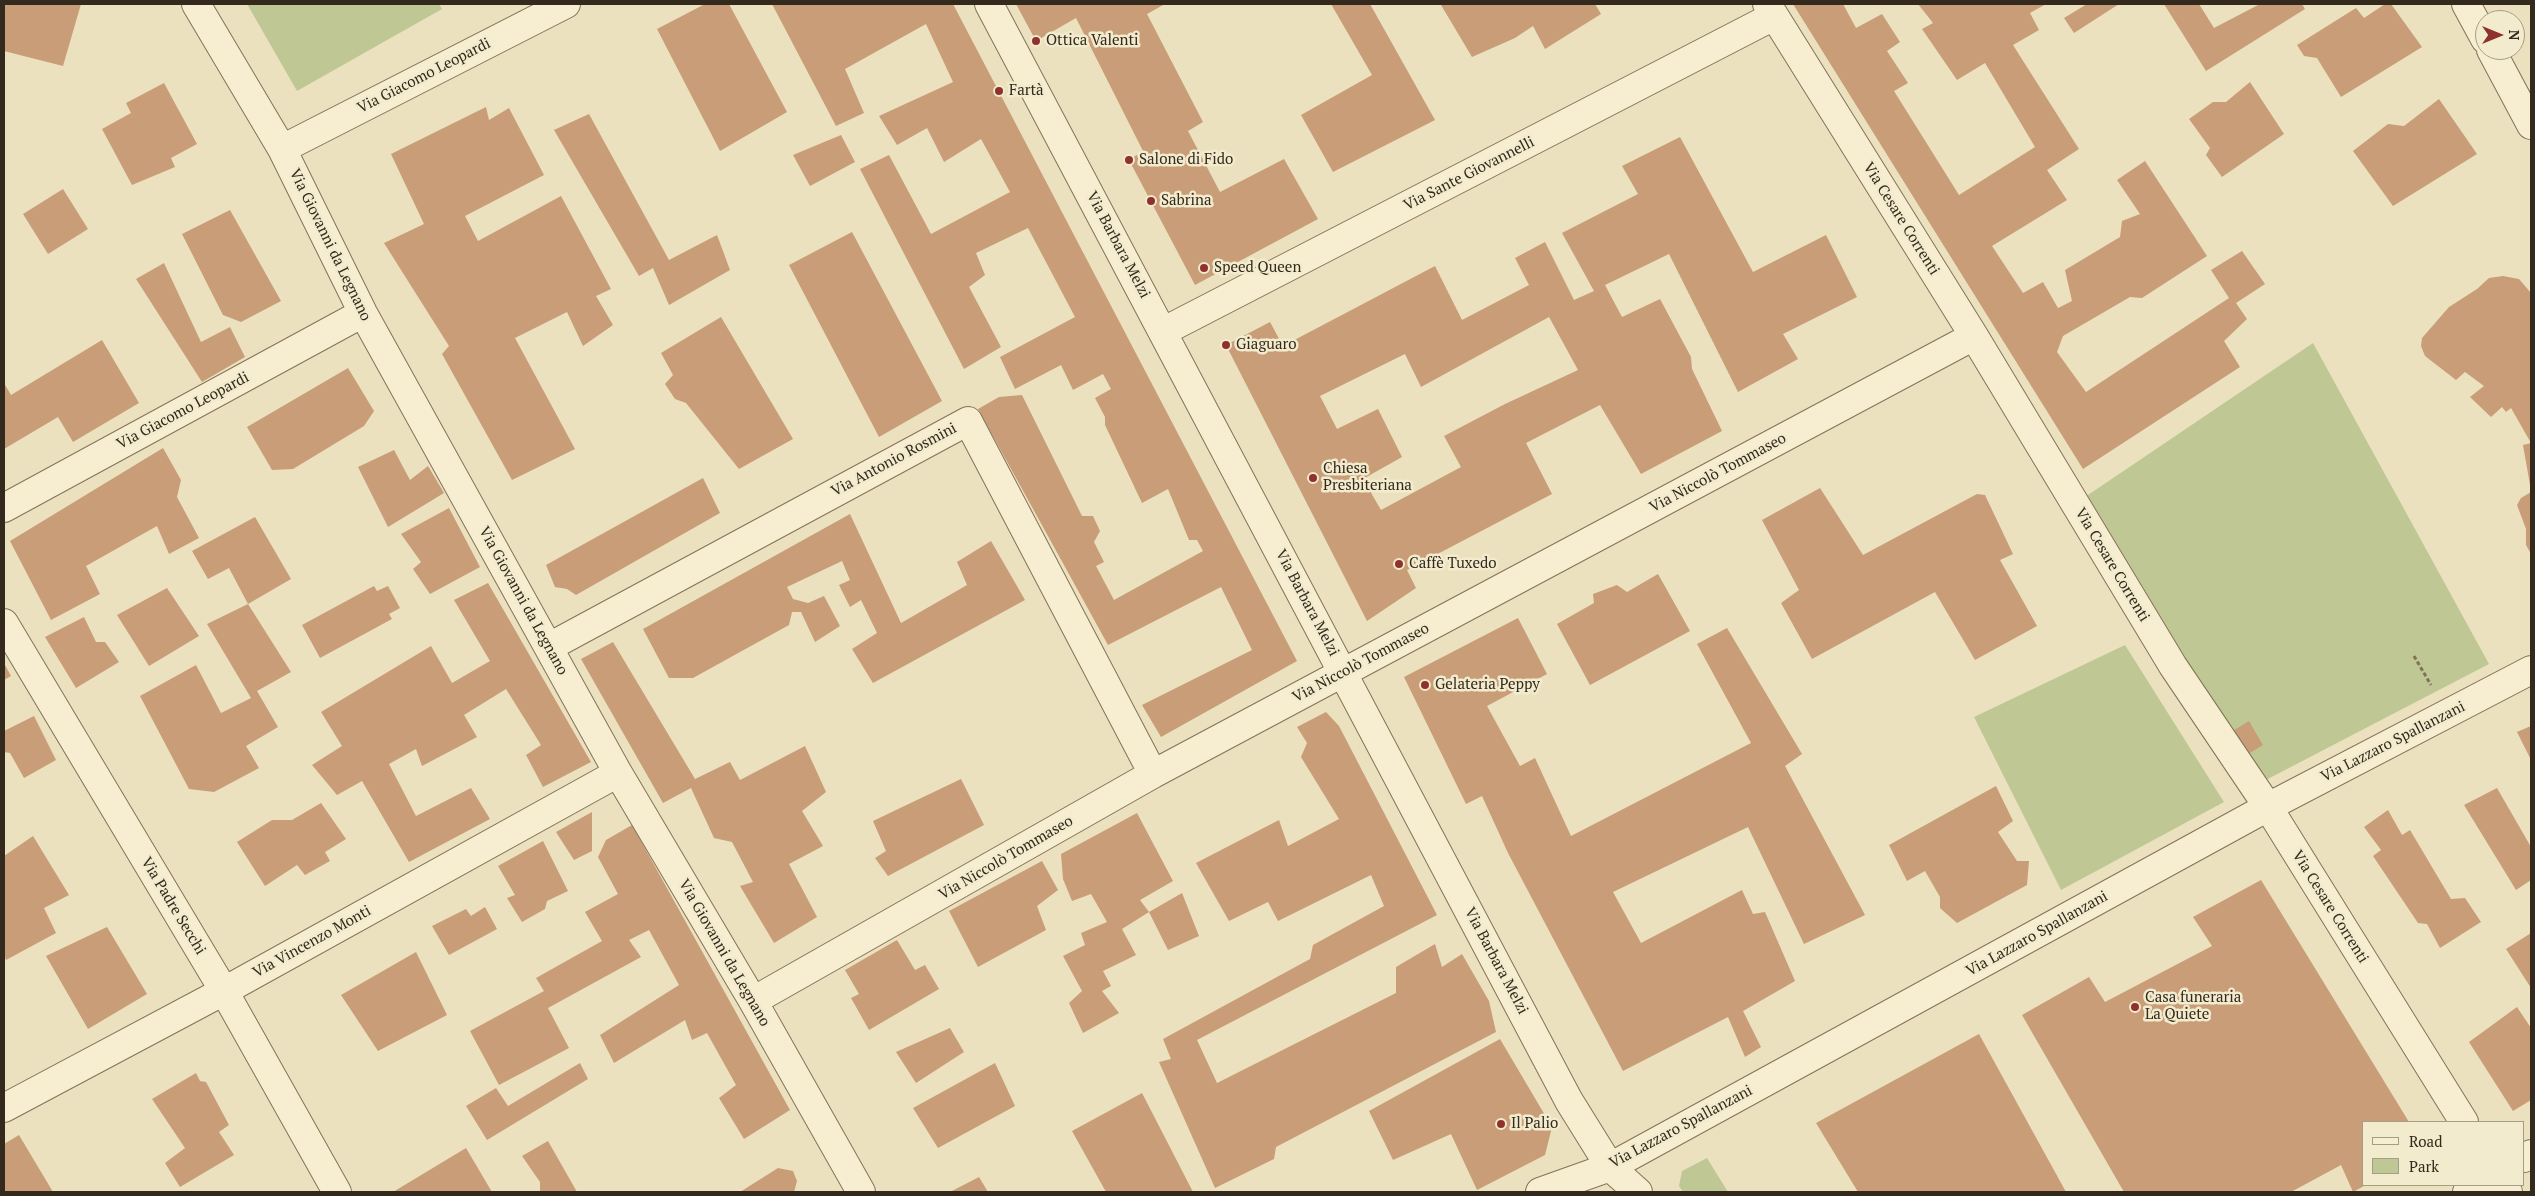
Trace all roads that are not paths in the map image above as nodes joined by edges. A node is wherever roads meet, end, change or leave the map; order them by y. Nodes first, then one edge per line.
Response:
1 (196, 4) edge
2 (566, 4) edge
3 (989, 4) edge
4 (2466, 4) edge
5 (1770, 10) edge
6 (2475, 21) edge
7 (2496, 60) edge
8 (2531, 125) edge
9 (282, 149) junction
10 (363, 313) junction
11 (1164, 331) junction
12 (1974, 336) junction
13 (4, 508) edge
14 (4, 623) edge
15 (549, 647) junction
16 (2531, 670) edge
17 (1344, 673) junction
18 (618, 773) junction
19 (1153, 774) junction
20 (2268, 807) junction
21 (224, 991) junction
22 (752, 1001) junction
23 (4, 1108) edge
24 (2463, 1121) edge
25 (1610, 1167) junction
26 (337, 1192) edge
27 (861, 1192) edge
28 (1540, 1192) edge
29 (1638, 1192) edge

1 - 9 street, Via Giovanni da Legnano
2 - 9 street, Via Giacomo Leopardi
3 - 11 street, Via Barbara Melzi
4 - 6 street
5 - 11 street, Via Sante Giovannelli
5 - 12 street, Via Cesare Correnti
7 - 8 street
9 - 10 street, Via Giovanni da Legnano
10 - 13 street, Via Giacomo Leopardi
10 - 15 street, Via Giovanni da Legnano
11 - 17 street, Via Barbara Melzi
12 - 17 street, Via Niccolò Tommaseo
12 - 20 street, Via Cesare Correnti
14 - 21 street, Via Padre Secchi
15 - 18 street, Via Giovanni da Legnano
15 - 19 street, Via Antonio Rosmini
16 - 20 street, Via Lazzaro Spallanzani
17 - 19 street, Via Niccolò Tommaseo
17 - 25 street, Via Barbara Melzi
18 - 21 street, Via Vincenzo Monti
18 - 22 street, Via Giovanni da Legnano
19 - 22 street, Via Niccolò Tommaseo
20 - 24 street, Via Cesare Correnti
20 - 25 street, Via Lazzaro Spallanzani
21 - 23 street, Via Vincenzo Monti
21 - 26 street, Via Padre Secchi
22 - 27 street, Via Giovanni da Legnano
25 - 28 street, Via Lazzaro Spallanzani
25 - 29 street, Via Barbara Melzi

